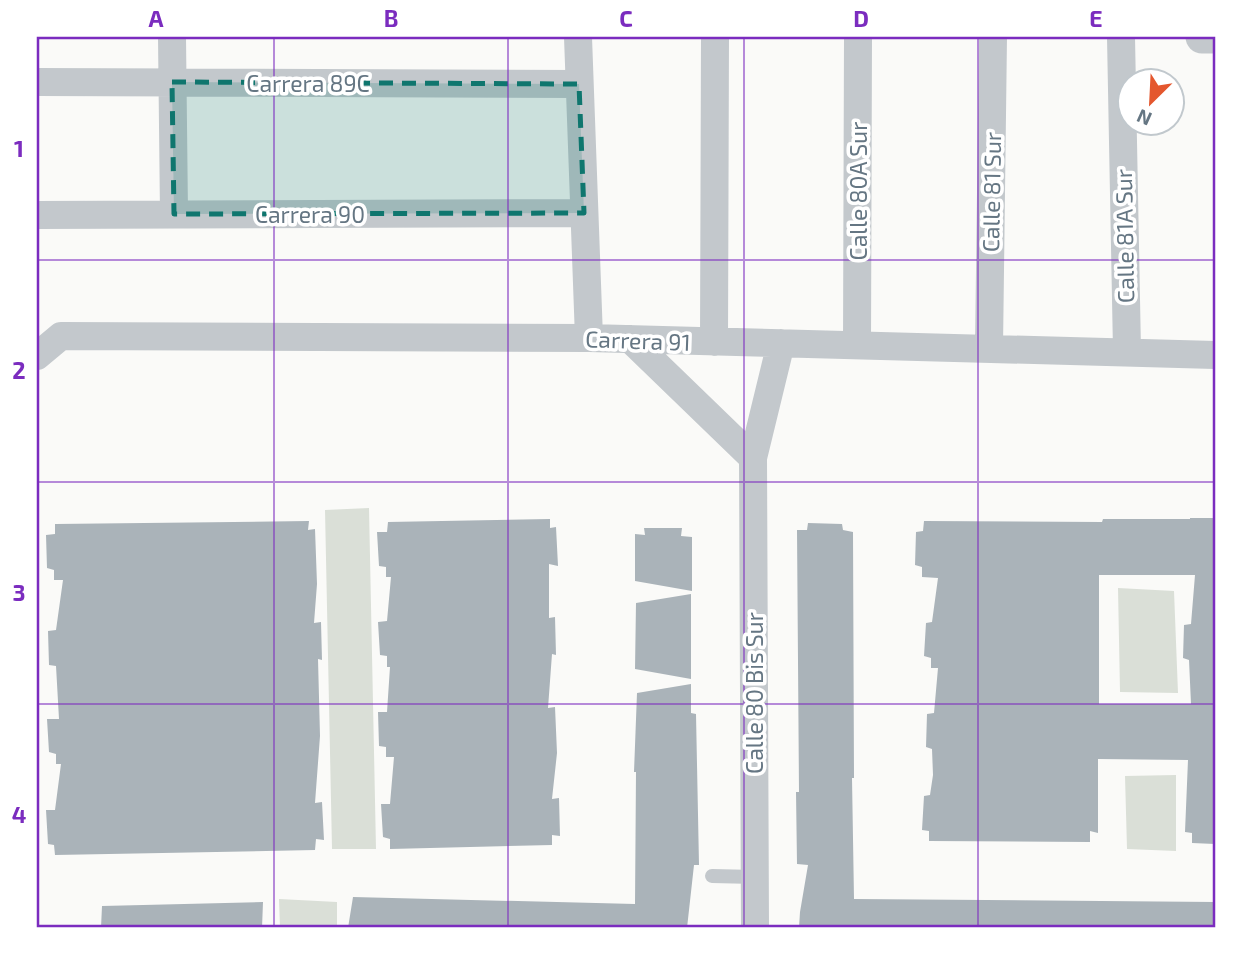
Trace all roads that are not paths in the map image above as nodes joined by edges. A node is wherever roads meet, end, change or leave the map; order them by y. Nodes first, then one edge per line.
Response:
1 (172, 37) edge
2 (578, 37) edge
3 (715, 37) edge
4 (858, 37) edge
5 (993, 37) edge
6 (1121, 37) edge
7 (1202, 37) edge
8 (1215, 37) edge
9 (37, 82) edge
10 (172, 82) junction
11 (579, 84) junction
12 (584, 213) junction
13 (174, 214) junction
14 (37, 215) edge
15 (589, 338) junction
16 (631, 340) junction
17 (714, 342) junction
18 (781, 343) junction
19 (857, 345) junction
20 (989, 348) junction
21 (1127, 351) junction
22 (1215, 355) edge
23 (37, 356) edge
24 (752, 458) junction
25 (712, 876) dead end
26 (755, 877) junction
27 (755, 928) edge

1 - 10 street
2 - 11 street
3 - 17 street
4 - 19 street, Calle 80A Sur
5 - 20 street, Calle 81 Sur
6 - 21 street, Calle 81A Sur
7 - 8 street
9 - 10 street, Carrera 89C
10 - 11 street, Carrera 89C
10 - 13 street
11 - 12 street
12 - 13 street, Carrera 90
12 - 15 street
13 - 14 street, Carrera 90
15 - 16 street, Carrera 91
15 - 23 street, Carrera 91
16 - 17 street, Carrera 91
16 - 24 street
17 - 18 street, Carrera 91
18 - 19 street, Carrera 91
18 - 24 street, Calle 80 Bis Sur
19 - 20 street, Carrera 91
20 - 21 street, Carrera 91
21 - 22 street, Carrera 91
24 - 26 street, Calle 80 Bis Sur
25 - 26 lane
26 - 27 street, Calle 80 Bis Sur

